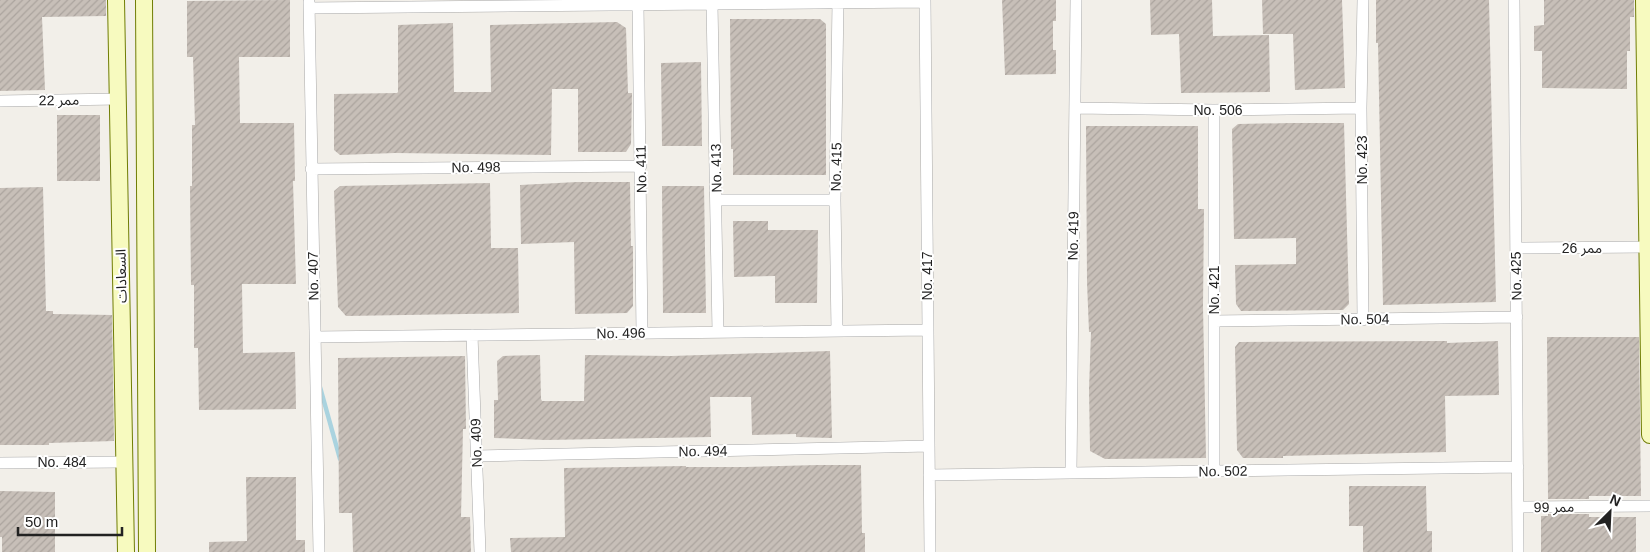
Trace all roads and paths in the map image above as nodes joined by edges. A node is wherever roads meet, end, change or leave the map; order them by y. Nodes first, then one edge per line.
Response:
1 (116, 0) edge
2 (144, 0) edge
3 (1076, 0) edge
4 (1363, 0) edge
5 (1514, 0) edge
6 (1644, 0) edge
7 (925, 1) edge
8 (838, 2) junction
9 (309, 4) edge
10 (638, 4) junction
11 (712, 4) junction
12 (118, 99) junction
13 (0, 102) edge
14 (1074, 108) junction
15 (1361, 108) junction
16 (1214, 110) junction
17 (641, 166) junction
18 (311, 169) junction
19 (717, 200) junction
20 (835, 200) junction
21 (1516, 248) junction
22 (1648, 248) junction
23 (1517, 317) junction
24 (1362, 320) junction
25 (1214, 321) junction
26 (928, 330) junction
27 (836, 331) junction
28 (718, 332) junction
29 (642, 333) junction
30 (472, 335) junction
31 (315, 337) junction
32 (1650, 363) edge
33 (1650, 435) edge
34 (929, 446) junction
35 (477, 456) junction
36 (0, 462) edge
37 (124, 462) junction
38 (1518, 467) junction
39 (1214, 471) junction
40 (1071, 473) junction
41 (929, 475) junction
42 (1650, 506) edge
43 (1518, 507) junction
44 (126, 552) edge
45 (147, 552) edge
46 (319, 552) edge
47 (480, 552) edge
48 (930, 552) edge
49 (1518, 552) edge

1 - 12 street, السعادات
2 - 45 street, السعادات
3 - 14 street, No. 419
4 - 15 street, No. 423
5 - 21 street, No. 425
6 - 22 street
7 - 8 street
7 - 26 street, No. 417
8 - 11 street
8 - 20 street, No. 415
9 - 10 street
9 - 18 street, No. 407
10 - 11 street
10 - 17 street, No. 411
11 - 19 street, No. 413
12 - 13 street, ممر 22
12 - 37 street, السعادات
14 - 16 street, No. 506
14 - 40 street, No. 419
15 - 16 street, No. 506
15 - 24 street, No. 423
16 - 25 street, No. 421
17 - 18 street, No. 498
17 - 29 street, No. 411
18 - 31 street, No. 407
19 - 20 street
19 - 28 street, No. 413
20 - 27 street, No. 415
21 - 22 street, ممر 26
21 - 23 street, No. 425
22 - 32 street
23 - 24 street, No. 504
23 - 38 street, No. 425
24 - 25 street, No. 504
25 - 39 street, No. 421
26 - 27 street, No. 496
26 - 34 street, No. 417
27 - 28 street, No. 496
28 - 29 street, No. 496
29 - 30 street, No. 496
30 - 31 street, No. 496
30 - 35 street, No. 409
31 - 46 street, No. 407
32 - 33 street
34 - 35 street, No. 494
34 - 41 street, No. 417
35 - 47 street, No. 409
36 - 37 street, No. 484
37 - 44 street, السعادات
38 - 39 street, No. 502
38 - 43 street, No. 425
39 - 40 street, No. 502
40 - 41 street, No. 502
41 - 48 street, No. 417
42 - 43 street, ممر 99
43 - 49 street, No. 425

